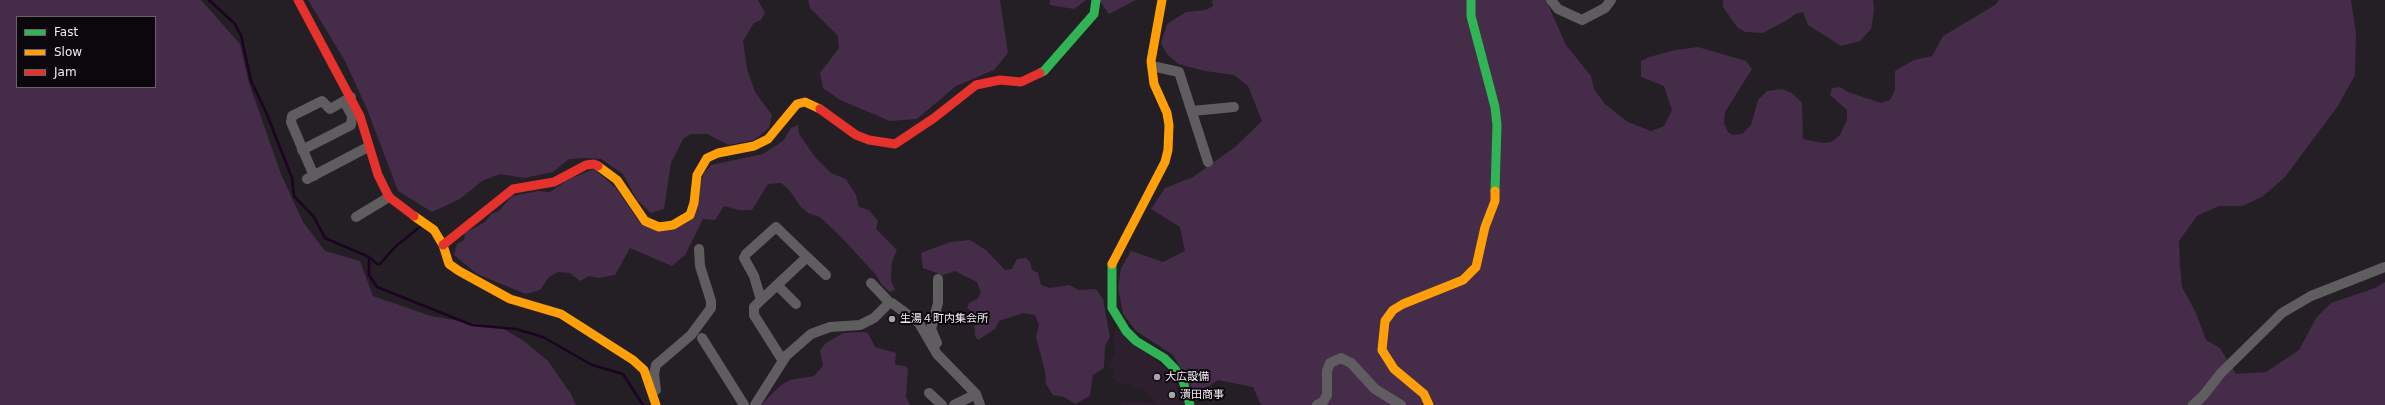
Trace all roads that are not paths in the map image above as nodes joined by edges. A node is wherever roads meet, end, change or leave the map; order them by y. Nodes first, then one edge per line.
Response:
1 (298, 0) edge
2 (1096, 0) edge
3 (1162, 0) edge
4 (1471, 0) edge
5 (1551, 0) edge
6 (1611, 0) edge
7 (1152, 66) junction
8 (347, 99) junction
9 (1234, 107) dead end
10 (1192, 111) junction
11 (368, 147) junction
12 (302, 150) junction
13 (1208, 162) dead end
14 (389, 197) junction
15 (356, 217) dead end
16 (443, 245) junction
17 (699, 250) dead end
18 (807, 257) junction
19 (2385, 267) edge
20 (826, 274) dead end
21 (938, 279) dead end
22 (871, 283) dead end
23 (777, 285) junction
24 (761, 300) junction
25 (796, 304) dead end
26 (890, 304) junction
27 (702, 338) dead end
28 (783, 360) junction
29 (951, 370) junction
30 (929, 393) dead end
31 (976, 394) junction
32 (656, 405) edge
33 (744, 405) edge
34 (755, 405) edge
35 (942, 405) edge
36 (954, 405) edge
37 (980, 405) edge
38 (1190, 405) edge
39 (1317, 405) edge
40 (1401, 405) edge
41 (1429, 405) edge
42 (2193, 405) edge

1 - 8 street
2 - 16 street
3 - 7 street
4 - 41 street
5 - 6 street
7 - 10 street
7 - 38 street
8 - 11 street
8 - 12 street
8 - 12 street
9 - 10 street
10 - 13 street
11 - 12 street
11 - 14 street
14 - 15 street
14 - 16 street
16 - 32 street
17 - 32 street
18 - 20 street
18 - 23 street
18 - 24 street
19 - 42 street
21 - 29 street
22 - 26 street
23 - 24 street
23 - 25 street
24 - 28 street
26 - 28 street
26 - 29 street
27 - 33 street
28 - 34 street
29 - 31 street
30 - 35 street
31 - 36 street
31 - 37 street
39 - 40 street

